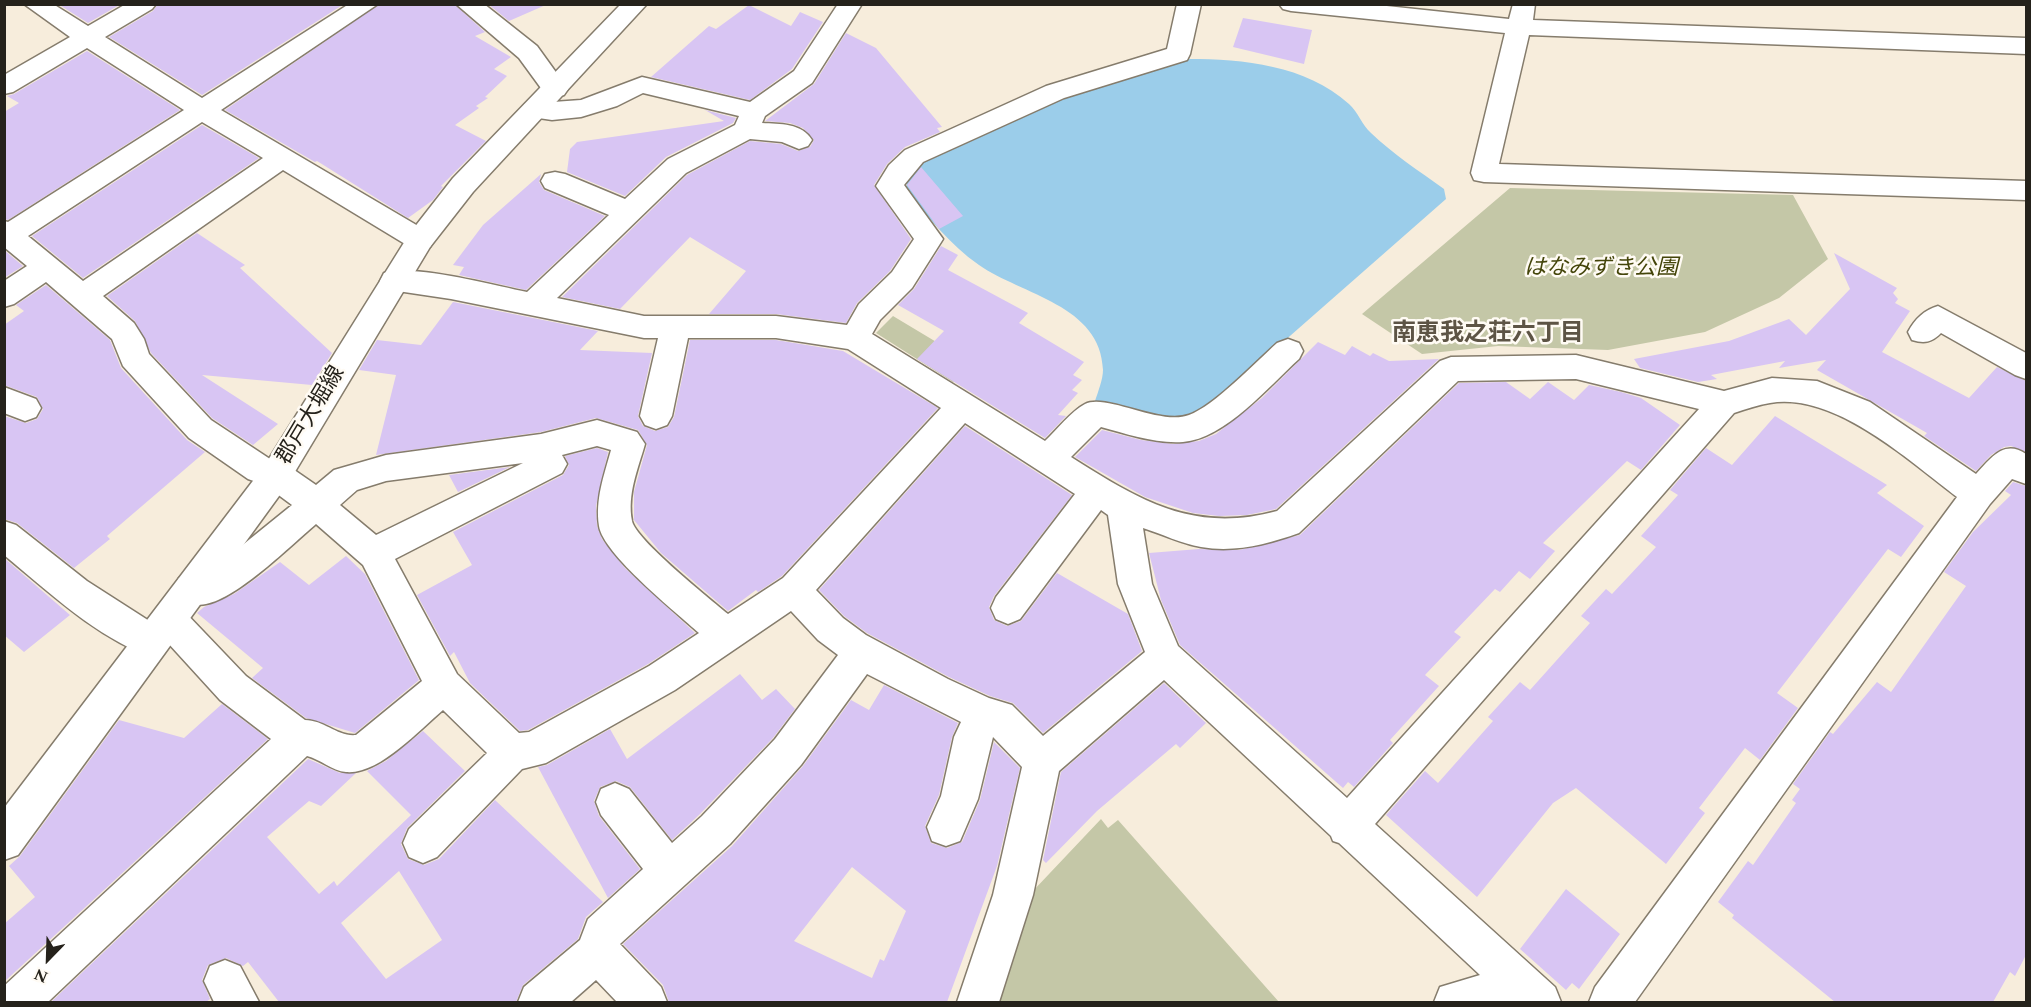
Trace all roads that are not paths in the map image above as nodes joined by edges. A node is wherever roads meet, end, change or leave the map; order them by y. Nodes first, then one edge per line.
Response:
1 (36, 4) edge
2 (144, 4) edge
3 (366, 4) edge
4 (468, 4) edge
5 (635, 4) edge
6 (850, 4) edge
7 (1189, 4) edge
8 (1291, 4) edge
9 (1521, 16) edge
10 (86, 38) junction
11 (2026, 46) edge
12 (4, 86) edge
13 (545, 99) junction
14 (202, 110) junction
15 (750, 121) junction
16 (799, 140) dead end
17 (282, 158) junction
18 (555, 181) dead end
19 (2026, 191) edge
20 (629, 212) junction
21 (7, 233) edge
22 (420, 240) junction
23 (47, 267) junction
24 (394, 281) junction
25 (4, 296) edge
26 (82, 296) junction
27 (531, 306) junction
28 (675, 327) junction
29 (1923, 332) dead end
30 (855, 338) junction
31 (1288, 351) dead end
32 (2026, 367) edge
33 (1724, 403) junction
34 (962, 406) junction
35 (656, 416) dead end
36 (541, 447) junction
37 (1047, 460) junction
38 (2026, 471) edge
39 (276, 475) junction
40 (1978, 494) junction
41 (1109, 499) junction
42 (316, 505) junction
43 (4, 535) edge
44 (375, 555) junction
45 (191, 589) junction
46 (795, 589) junction
47 (1008, 608) dead end
48 (160, 630) junction
49 (726, 635) junction
50 (862, 651) junction
51 (1165, 657) junction
52 (444, 686) junction
53 (986, 715) junction
54 (299, 738) junction
55 (512, 751) junction
56 (1042, 761) junction
57 (615, 802) dead end
58 (946, 827) dead end
59 (1347, 827) junction
60 (4, 840) edge
61 (423, 843) dead end
62 (670, 869) junction
63 (597, 952) junction
64 (1532, 994) edge
65 (18, 1002) edge
66 (539, 1002) edge
67 (646, 1002) edge
68 (978, 1002) edge
69 (1455, 1002) edge
70 (1610, 1002) edge

1 - 10 street
2 - 10 street
3 - 14 street
4 - 13 street
5 - 13 street, 郡戸大堀線
6 - 15 street
7 - 30 street
8 - 9 street
9 - 11 street
9 - 19 street
10 - 12 street
10 - 14 street
13 - 15 street
13 - 22 street, 郡戸大堀線
14 - 17 street
14 - 21 street
15 - 16 street
15 - 20 street
17 - 22 street
17 - 26 street
18 - 20 street
20 - 27 street
21 - 23 street
22 - 24 street, 郡戸大堀線
23 - 25 street
23 - 26 street
24 - 27 street
24 - 39 street, 郡戸大堀線
26 - 39 street
27 - 28 street
28 - 30 street
28 - 35 street
29 - 32 street
30 - 34 street
31 - 37 street
33 - 40 street
33 - 41 street
33 - 59 street
34 - 37 street
34 - 46 street
36 - 42 street
36 - 44 street
36 - 49 street
37 - 41 street
38 - 40 street
39 - 42 street
39 - 45 street, 郡戸大堀線
40 - 70 street
41 - 47 street
41 - 51 street
42 - 44 street
42 - 45 street
43 - 48 street
44 - 52 street
45 - 48 street, 郡戸大堀線
46 - 49 street
46 - 50 street
48 - 54 street
48 - 60 street, 郡戸大堀線
49 - 55 street
50 - 53 street
50 - 62 street
51 - 56 street
51 - 59 street
52 - 54 street
52 - 55 street
53 - 56 street
53 - 58 street
54 - 65 street
55 - 61 street
56 - 68 street
57 - 62 street
59 - 64 street
62 - 63 street
63 - 66 street
63 - 67 street
64 - 69 street

